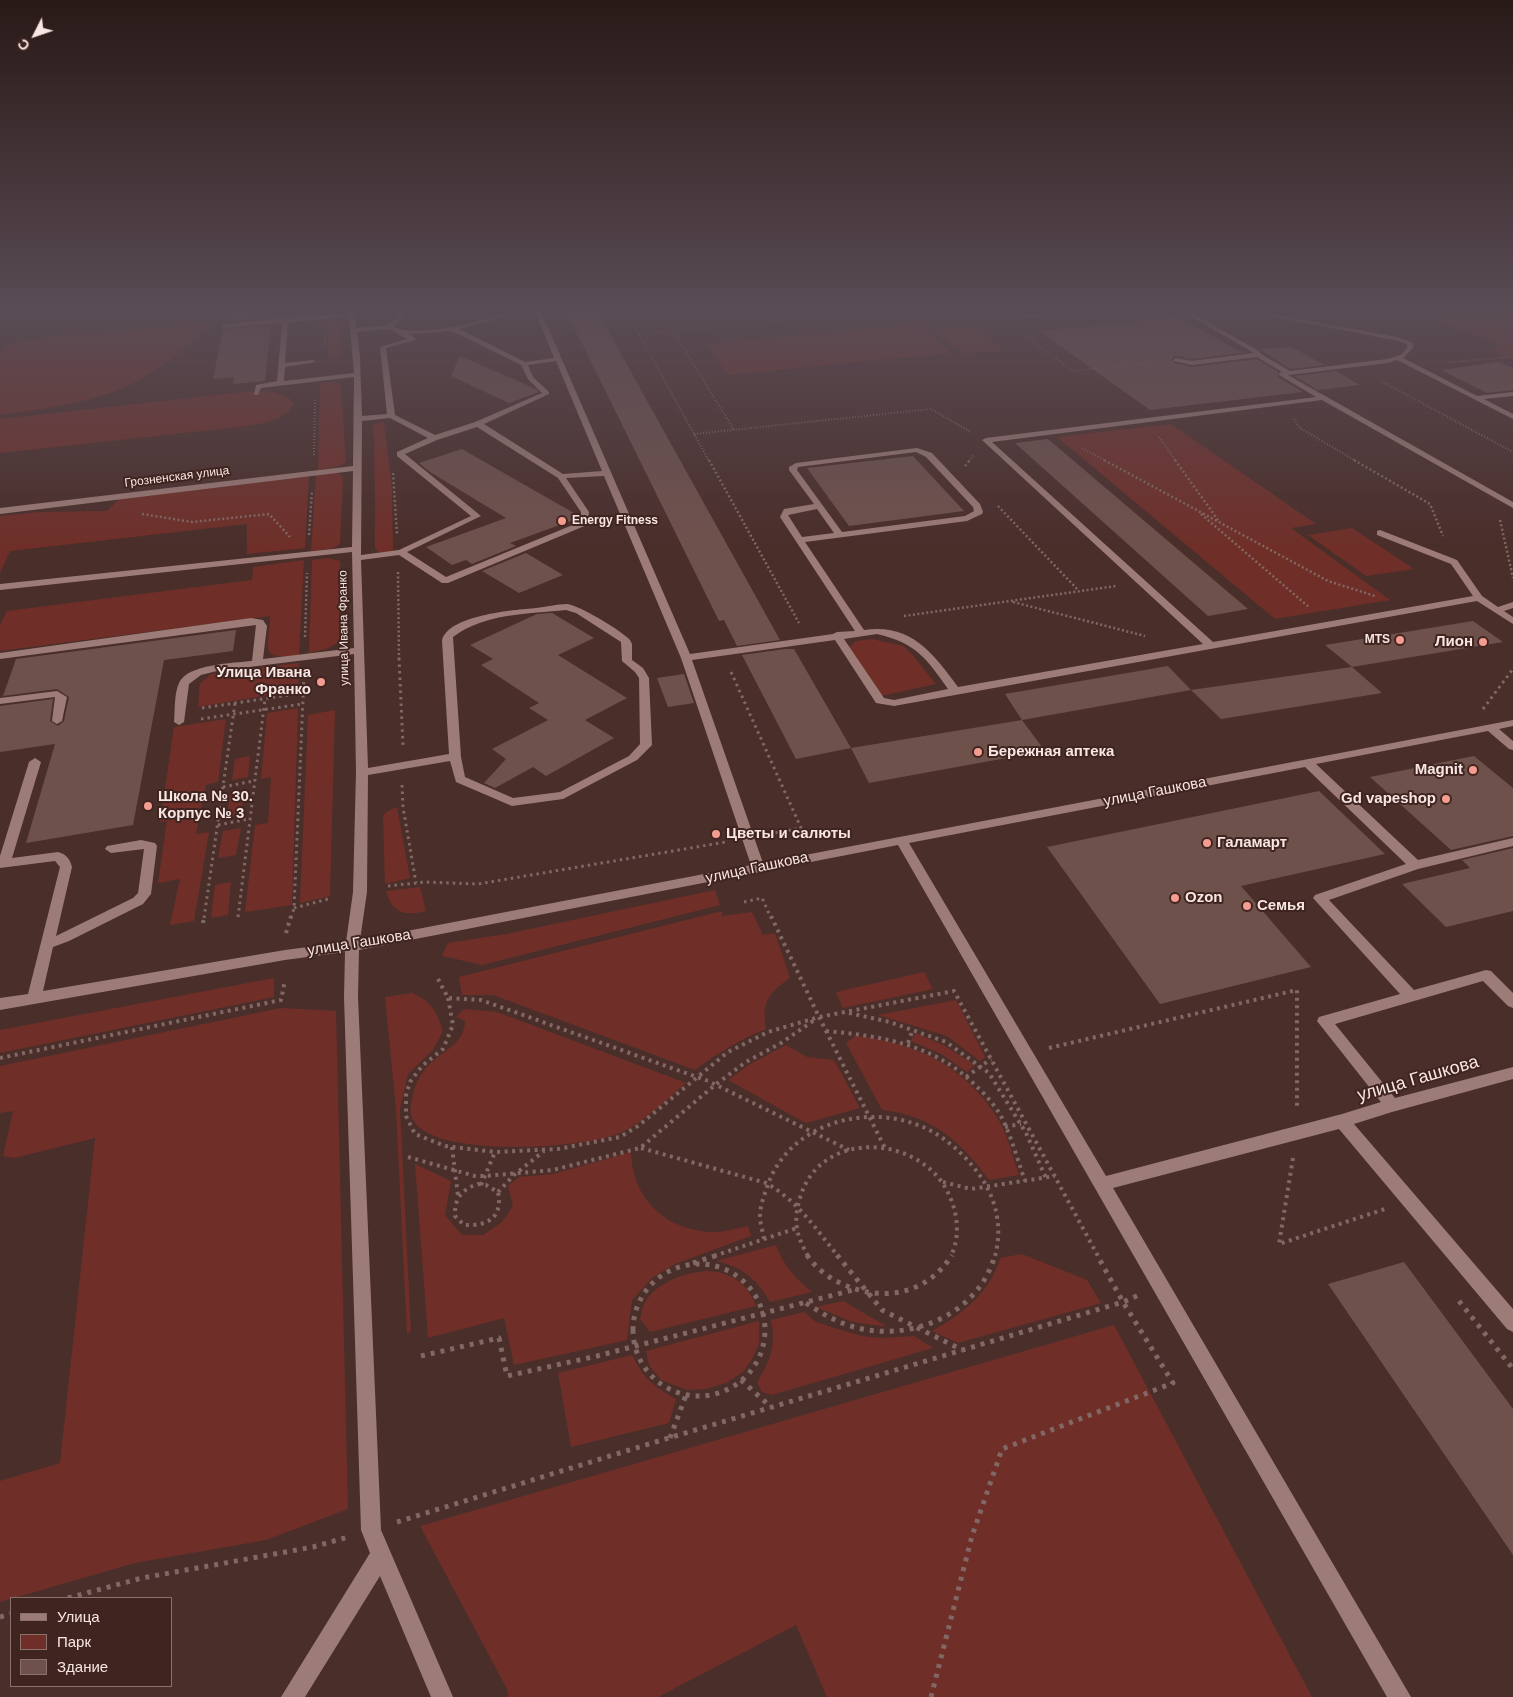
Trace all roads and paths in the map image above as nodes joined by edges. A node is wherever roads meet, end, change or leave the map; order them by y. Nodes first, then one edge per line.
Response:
1 (257, 388) edge
2 (316, 388) edge
3 (357, 388) edge
4 (388, 388) edge
5 (542, 388) edge
6 (570, 388) edge
7 (669, 388) edge
8 (708, 388) edge
9 (1307, 388) edge
10 (1394, 388) edge
11 (1457, 388) edge
12 (256, 394) dead end
13 (1513, 394) edge
14 (1322, 398) junction
15 (1476, 398) junction
16 (1283, 403) junction
17 (392, 416) junction
18 (1513, 417) edge
19 (358, 419) junction
20 (1147, 420) junction
21 (478, 424) junction
22 (734, 430) junction
23 (1053, 432) junction
24 (694, 434) junction
25 (434, 438) junction
26 (986, 440) junction
27 (1513, 452) edge
28 (358, 468) junction
29 (962, 469) dead end
30 (392, 470) dead end
31 (313, 473) junction
32 (607, 473) junction
33 (561, 476) junction
34 (1494, 494) junction
35 (996, 505) dead end
36 (1513, 505) edge
37 (820, 506) junction
38 (1194, 509) junction
39 (0, 511) edge
40 (134, 513) dead end
41 (1219, 522) junction
42 (1380, 533) dead end
43 (840, 535) junction
44 (799, 540) junction
45 (399, 552) junction
46 (356, 553) junction
47 (307, 555) junction
48 (1454, 562) junction
49 (1513, 578) edge
50 (1141, 582) junction
51 (0, 587) edge
52 (1079, 591) junction
53 (1479, 598) junction
54 (1010, 601) junction
55 (1513, 605) edge
56 (1416, 610) junction
57 (1496, 610) junction
58 (903, 616) dead end
59 (1513, 621) edge
60 (1330, 625) junction
61 (860, 632) junction
62 (837, 636) junction
63 (1145, 636) dead end
64 (808, 640) junction
65 (1211, 646) junction
66 (358, 650) junction
67 (723, 653) junction
68 (0, 656) edge
69 (305, 657) junction
70 (686, 658) junction
71 (256, 663) junction
72 (1513, 669) edge
73 (956, 692) junction
74 (303, 693) junction
75 (265, 698) junction
76 (0, 701) edge
77 (235, 703) junction
78 (302, 704) junction
79 (262, 710) junction
80 (233, 714) junction
81 (1480, 714) dead end
82 (179, 717) junction
83 (58, 721) dead end
84 (1513, 723) edge
85 (1491, 728) junction
86 (1513, 747) edge
87 (454, 757) junction
88 (35, 762) dead end
89 (1307, 762) junction
90 (402, 765) junction
91 (362, 772) junction
92 (254, 782) junction
93 (223, 787) junction
94 (249, 819) junction
95 (218, 824) junction
96 (801, 828) junction
97 (748, 838) junction
98 (902, 841) junction
99 (1513, 842) edge
100 (111, 849) dead end
101 (814, 857) junction
102 (2, 863) edge
103 (1415, 864) junction
104 (758, 868) junction
105 (416, 883) junction
106 (388, 886) dead end
107 (328, 899) dead end
108 (744, 902) dead end
109 (294, 908) junction
110 (238, 917) dead end
111 (203, 923) dead end
112 (286, 934) dead end
113 (47, 944) junction
114 (352, 946) junction
115 (285, 980) dead end
116 (438, 980) dead end
117 (1410, 995) junction
118 (34, 998) junction
119 (448, 998) junction
120 (1513, 1002) edge
121 (0, 1004) edge
122 (846, 1012) junction
123 (818, 1017) junction
124 (912, 1029) junction
125 (826, 1032) junction
126 (908, 1043) junction
127 (1048, 1048) dead end
128 (0, 1058) edge
129 (991, 1059) junction
130 (981, 1066) junction
131 (1513, 1073) edge
132 (966, 1076) junction
133 (697, 1077) junction
134 (715, 1085) junction
135 (1392, 1105) junction
136 (870, 1117) junction
137 (1342, 1121) junction
138 (1024, 1124) junction
139 (1005, 1127) junction
140 (809, 1132) junction
141 (1297, 1133) junction
142 (452, 1147) junction
143 (640, 1148) junction
144 (885, 1149) junction
145 (545, 1150) junction
146 (849, 1150) junction
147 (495, 1152) junction
148 (408, 1157) dead end
149 (454, 1170) junction
150 (514, 1174) junction
151 (485, 1176) junction
152 (1054, 1176) junction
153 (1046, 1178) junction
154 (1025, 1181) junction
155 (943, 1182) junction
156 (766, 1183) junction
157 (1102, 1184) junction
158 (481, 1185) junction
159 (986, 1186) junction
160 (498, 1192) junction
161 (458, 1196) junction
162 (796, 1204) junction
163 (1386, 1209) dead end
164 (797, 1228) junction
165 (764, 1239) junction
166 (675, 1269) junction
167 (1161, 1285) junction
168 (853, 1290) junction
169 (870, 1294) junction
170 (1123, 1302) junction
171 (806, 1303) junction
172 (765, 1313) junction
173 (1513, 1323) edge
174 (917, 1329) junction
175 (633, 1347) junction
176 (963, 1350) junction
177 (421, 1356) dead end
178 (740, 1380) junction
179 (686, 1394) junction
180 (771, 1408) junction
181 (670, 1438) junction
182 (371, 1530) junction
183 (382, 1553) junction
184 (72, 1597) edge
185 (292, 1697) edge
186 (442, 1697) edge
187 (932, 1697) edge
188 (1400, 1697) edge

1 - 12 street
2 - 31 path
3 - 19 street, улица Ивана Франко
4 - 17 street
5 - 21 street
6 - 32 street
7 - 24 path
8 - 22 path
9 - 14 street
10 - 27 path
11 - 15 street
13 - 15 street
14 - 16 street
14 - 34 street
15 - 18 street
16 - 20 street
16 - 48 path
17 - 19 street
17 - 25 street
19 - 28 street, улица Ивана Франко
20 - 23 street
20 - 41 path
21 - 25 street
21 - 33 street
22 - 24 path
22 - 26 path
23 - 26 street
23 - 38 path
24 - 64 path
25 - 45 street
26 - 29 path
26 - 50 street
28 - 31 street, Грозненская улица
28 - 46 street, улица Ивана Франко
30 - 45 path
31 - 39 street, Грозненская улица
31 - 47 path
32 - 33 street
32 - 70 street
33 - 45 street
34 - 36 street
34 - 49 path
35 - 52 path
37 - 43 street
37 - 43 street
37 - 44 street
38 - 41 path
38 - 60 path
40 - 47 path
41 - 56 path
42 - 48 street
43 - 44 street
44 - 61 street
45 - 46 street
45 - 90 path
46 - 47 street
46 - 66 street, улица Ивана Франко
47 - 51 street
47 - 69 path
48 - 53 street
50 - 52 path
50 - 65 street
52 - 54 path
53 - 56 street
53 - 57 street
54 - 58 path
54 - 63 path
55 - 57 street
56 - 60 street
57 - 59 street
60 - 65 street
61 - 62 street
61 - 73 street
62 - 64 street
62 - 73 street
64 - 67 street
65 - 73 street
66 - 69 street
66 - 91 street, улица Ивана Франко
67 - 70 street
67 - 96 path
68 - 71 street
69 - 71 street
69 - 74 path
70 - 97 street
71 - 82 street
72 - 81 path
74 - 75 path
74 - 78 path
75 - 77 path
75 - 79 path
76 - 83 street
77 - 80 path
77 - 82 path
78 - 79 path
78 - 109 path
79 - 80 path
79 - 92 path
80 - 82 path
80 - 93 path
84 - 85 street, улица Гашкова
85 - 86 street
85 - 89 street, улица Гашкова
87 - 87 street
87 - 90 street
88 - 102 street
89 - 98 street, улица Гашкова
89 - 103 street
90 - 91 street
90 - 105 path
91 - 114 street, улица Ивана Франко
92 - 93 path
92 - 94 path
93 - 95 path
94 - 95 path
94 - 110 path
95 - 111 path
96 - 97 path
96 - 101 path
97 - 104 street
97 - 105 path
98 - 101 street, улица Гашкова
98 - 157 street
99 - 103 street
100 - 113 street
101 - 104 street, улица Гашкова
102 - 113 street
103 - 117 street
104 - 114 street, улица Гашкова
105 - 106 path
107 - 109 path
108 - 123 path
109 - 112 path
113 - 118 street
114 - 118 street, улица Гашкова
114 - 182 street, улица Ивана Франко
115 - 128 path
116 - 119 path
117 - 120 street
117 - 135 street
118 - 121 street, улица Гашкова
119 - 133 path
119 - 142 path
122 - 123 path
122 - 124 path
122 - 129 path
123 - 125 path
123 - 133 path
123 - 134 path
124 - 126 path
124 - 130 path
125 - 126 path
125 - 136 path
126 - 132 path
127 - 141 path
129 - 130 path
129 - 138 path
130 - 132 path
130 - 138 path
131 - 135 street, улица Гашкова
132 - 139 path
133 - 134 path
133 - 145 path
134 - 140 path
134 - 143 path
135 - 137 street, улица Гашкова
136 - 140 path
136 - 144 path
136 - 159 path
137 - 141 street, улица Гашкова
137 - 173 street
138 - 139 path
138 - 152 path
138 - 153 path
139 - 154 path
140 - 146 path
140 - 156 path
141 - 157 street, улица Гашкова
141 - 163 path
142 - 147 path
142 - 149 path
143 - 150 path
143 - 156 path
144 - 146 path
144 - 155 path
145 - 147 path
145 - 150 path
146 - 162 path
147 - 151 path
148 - 149 path
149 - 151 path
149 - 161 path
150 - 151 path
150 - 160 path
151 - 158 path
152 - 153 path
152 - 170 path
153 - 154 path
154 - 159 path
155 - 159 path
155 - 169 path
156 - 162 path
156 - 165 path
157 - 167 street
158 - 160 path
158 - 161 path
159 - 174 path
160 - 161 path
162 - 164 path
162 - 169 path
164 - 165 path
164 - 168 path
165 - 166 path
166 - 172 path
166 - 175 path
167 - 170 path
167 - 188 street
168 - 169 path
168 - 171 path
169 - 174 path
170 - 176 path
170 - 187 path
171 - 172 path
171 - 174 path
172 - 175 path
172 - 178 path
174 - 176 path
175 - 177 path
175 - 179 path
176 - 180 path
178 - 179 path
178 - 180 path
179 - 181 path
180 - 181 path
181 - 182 path
182 - 183 street
182 - 184 path
183 - 185 street
183 - 186 street

